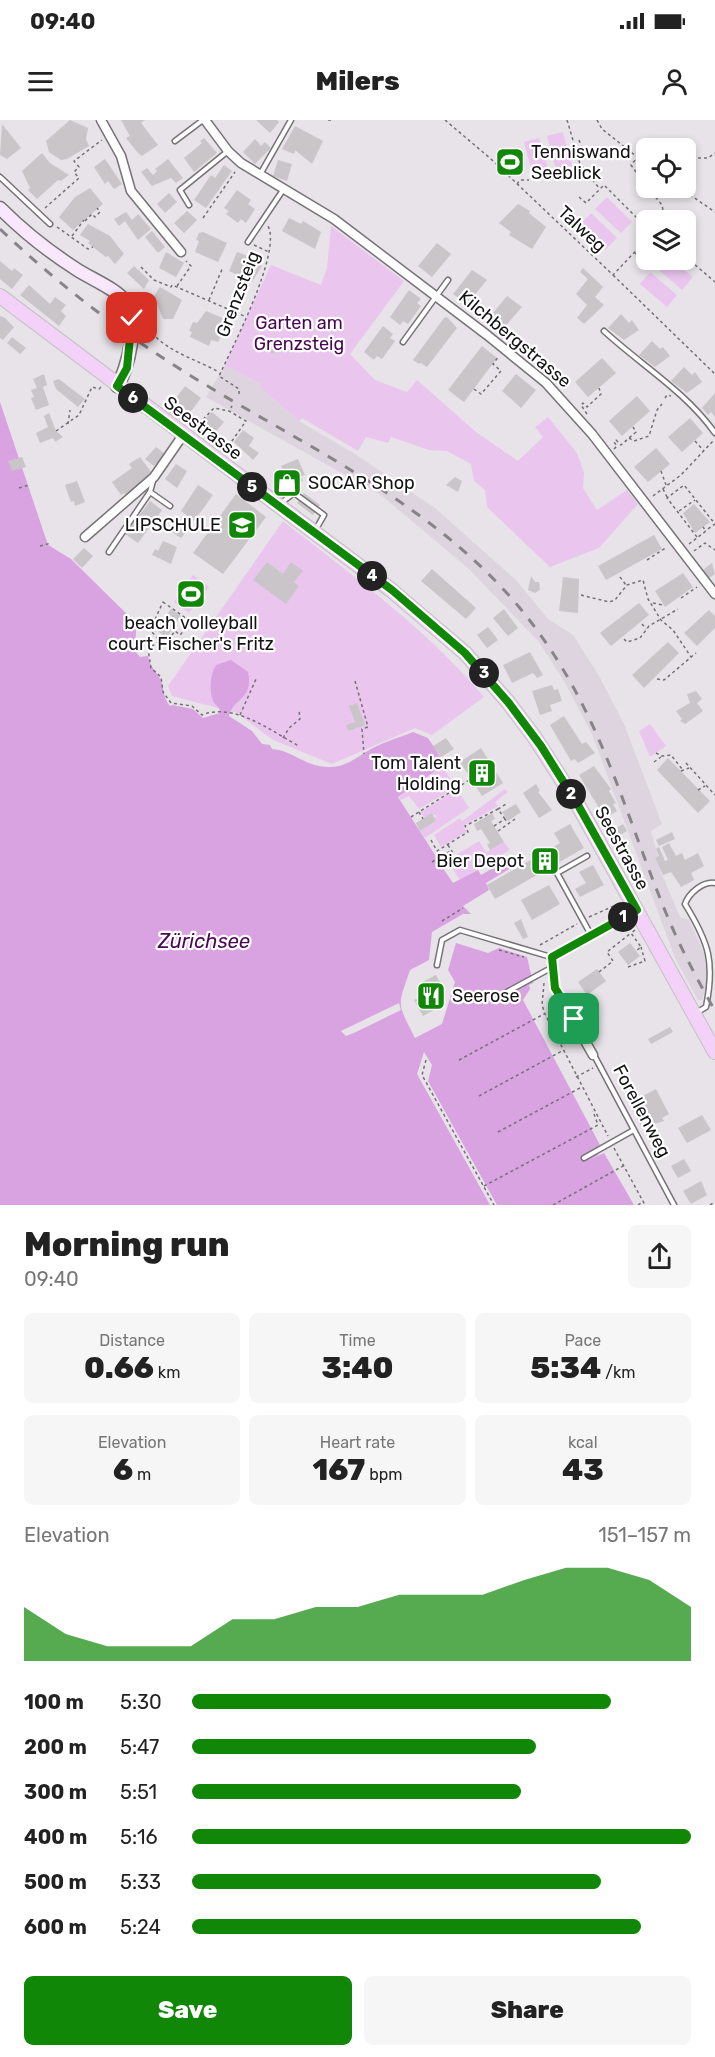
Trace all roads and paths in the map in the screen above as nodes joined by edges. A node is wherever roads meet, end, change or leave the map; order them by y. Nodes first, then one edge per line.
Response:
1 (101, 120) edge
2 (204, 120) edge
3 (291, 120) edge
4 (328, 120) edge
5 (333, 120) edge
6 (445, 120) edge
7 (567, 120) edge
8 (597, 120) edge
9 (110, 134) junction
10 (579, 140) dead end
11 (175, 141) dead end
12 (580, 144) junction
13 (573, 146) junction
14 (582, 149) dead end
15 (228, 151) junction
16 (715, 153) edge
17 (636, 157) edge
18 (696, 158) edge
19 (636, 159) edge
20 (241, 163) junction
21 (262, 171) dead end
22 (636, 172) edge
23 (0, 177) edge
24 (529, 180) dead end
25 (517, 184) junction
26 (600, 189) junction
27 (284, 190) junction
28 (579, 197) dead end
29 (695, 198) edge
30 (189, 205) dead end
31 (0, 208) edge
32 (97, 208) dead end
33 (715, 212) edge
34 (38, 215) junction
35 (636, 217) edge
36 (203, 218) dead end
37 (266, 222) dead end
38 (50, 224) joint
39 (72, 237) junction
40 (248, 242) joint
41 (93, 247) dead end
42 (181, 252) dead end
43 (270, 252) junction
44 (634, 252) edge
45 (190, 265) dead end
46 (696, 266) edge
47 (141, 267) dead end
48 (223, 267) dead end
49 (613, 275) junction
50 (448, 280) dead end
51 (715, 282) edge
52 (177, 286) junction
53 (0, 296) edge
54 (135, 296) dead end
55 (438, 296) junction
56 (209, 301) junction
57 (245, 317) junction
58 (604, 331) dead end
59 (403, 342) dead end
60 (501, 353) dead end
61 (220, 373) junction
62 (715, 374) edge
63 (102, 386) dead end
64 (117, 386) junction
65 (599, 388) dead end
66 (474, 389) dead end
67 (239, 394) dead end
68 (662, 404) dead end
69 (232, 406) dead end
70 (70, 410) dead end
71 (230, 411) junction
72 (584, 417) dead end
73 (68, 425) junction
74 (197, 426) dead end
75 (633, 427) dead end
76 (56, 431) dead end
77 (715, 433) edge
78 (183, 435) junction
79 (629, 438) junction
80 (694, 441) dead end
81 (712, 444) dead end
82 (613, 449) dead end
83 (704, 452) junction
84 (223, 454) dead end
85 (662, 471) dead end
86 (154, 477) junction
87 (29, 485) dead end
88 (667, 486) junction
89 (20, 488) dead end
90 (663, 489) junction
91 (150, 492) junction
92 (667, 498) junction
93 (650, 499) dead end
94 (696, 500) junction
95 (684, 503) dead end
96 (170, 506) dead end
97 (278, 506) junction
98 (686, 506) junction
99 (678, 512) junction
100 (703, 528) dead end
101 (705, 531) junction
102 (314, 532) junction
103 (86, 537) dead end
104 (697, 537) junction
105 (51, 543) dead end
106 (670, 545) dead end
107 (40, 546) dead end
108 (681, 550) junction
109 (695, 550) dead end
110 (715, 550) edge
111 (109, 552) dead end
112 (647, 560) dead end
113 (620, 577) dead end
114 (627, 585) junction
115 (694, 589) dead end
116 (715, 594) edge
117 (581, 595) dead end
118 (681, 598) dead end
119 (651, 604) junction
120 (663, 605) dead end
121 (678, 609) dead end
122 (661, 620) junction
123 (642, 624) dead end
124 (646, 630) junction
125 (624, 639) dead end
126 (159, 641) junction
127 (696, 653) dead end
128 (691, 657) junction
129 (673, 663) dead end
130 (677, 668) junction
131 (256, 679) dead end
132 (657, 679) dead end
133 (355, 681) dead end
134 (250, 685) dead end
135 (254, 686) junction
136 (299, 710) dead end
137 (239, 716) junction
138 (283, 738) junction
139 (299, 746) dead end
140 (656, 753) dead end
141 (364, 754) dead end
142 (662, 756) junction
143 (654, 762) dead end
144 (686, 763) dead end
145 (690, 768) junction
146 (471, 779) dead end
147 (706, 786) junction
148 (698, 790) dead end
149 (715, 795) edge
150 (506, 804) dead end
151 (498, 808) junction
152 (418, 812) junction
153 (411, 817) dead end
154 (423, 819) dead end
155 (505, 819) junction
156 (515, 819) dead end
157 (508, 824) junction
158 (494, 826) dead end
159 (498, 831) dead end
160 (431, 840) dead end
161 (448, 844) junction
162 (587, 856) dead end
163 (432, 862) dead end
164 (715, 884) edge
165 (616, 905) dead end
166 (463, 908) dead end
167 (637, 910) junction
168 (584, 920) junction
169 (442, 921) dead end
170 (636, 930) dead end
171 (631, 933) junction
172 (591, 935) junction
173 (641, 947) junction
174 (499, 950) dead end
175 (534, 950) junction
176 (636, 951) dead end
177 (524, 957) dead end
178 (552, 957) junction
179 (437, 965) dead end
180 (628, 967) dead end
181 (551, 968) junction
182 (599, 972) dead end
183 (505, 993) dead end
184 (545, 1014) junction
185 (694, 1014) junction
186 (563, 1051) junction
187 (715, 1052) edge
188 (593, 1055) joint
189 (426, 1060) dead end
190 (459, 1060) dead end
191 (599, 1065) junction
192 (576, 1077) junction
193 (581, 1087) junction
194 (478, 1096) dead end
195 (594, 1111) junction
196 (632, 1131) junction
197 (498, 1132) dead end
198 (611, 1143) junction
199 (584, 1158) dead end
200 (624, 1166) junction
201 (483, 1186) junction
202 (643, 1202) junction
203 (715, 1202) edge
204 (494, 1205) edge
205 (554, 1205) edge
206 (638, 1205) edge
207 (645, 1205) edge
208 (674, 1205) edge
209 (710, 1205) edge

1 - 9 street
2 - 11 lane
2 - 15 street, Kilchbergstrasse
3 - 21 lane
4 - 5 path
6 - 25 path, Talweg
7 - 13 path
8 - 17 path
9 - 34 path
9 - 42 street
10 - 12 path
12 - 13 path
12 - 14 path
13 - 26 path
15 - 20 street, Kilchbergstrasse
15 - 30 lane
16 - 18 path
19 - 22 path
20 - 27 street, Kilchbergstrasse
20 - 36 path
23 - 34 lane
24 - 25 path
25 - 49 path, Talweg
26 - 28 path
26 - 35 path
27 - 40 lane, Grenzsteig
27 - 55 street, Kilchbergstrasse
29 - 33 path
31 - 64 street
32 - 39 path
34 - 38 lane
37 - 43 path, Grenzsteig
38 - 39 path
39 - 41 path
40 - 43 path
43 - 57 path, Grenzsteig
44 - 49 path, Talweg
45 - 52 path
46 - 51 path
47 - 52 path
48 - 56 path
49 - 62 path
50 - 55 lane
52 - 56 path
53 - 64 main road, Seestrasse
54 - 61 path
55 - 59 lane
55 - 108 street, Kilchbergstrasse
56 - 57 path
57 - 61 path, Grenzsteig
58 - 77 lane
60 - 66 path
61 - 67 path
63 - 73 path
64 - 78 main road, Seestrasse
65 - 72 path
68 - 79 path
69 - 71 path
70 - 73 path
71 - 74 path
71 - 84 path
73 - 76 path
75 - 79 path
78 - 86 street
78 - 97 main road, Seestrasse
79 - 82 path
80 - 83 path
81 - 83 path
83 - 88 path
85 - 88 path
86 - 91 lane
86 - 103 street
87 - 89 path
88 - 90 path
90 - 92 path
90 - 93 path
91 - 96 lane
91 - 111 lane
92 - 94 path
92 - 99 path
94 - 98 path
94 - 101 path
95 - 98 path
97 - 102 main road, Seestrasse
97 - 102 lane
98 - 99 path
99 - 104 path
100 - 101 path
101 - 104 path
102 - 167 main road, Seestrasse
104 - 108 path
105 - 107 path
106 - 112 path
108 - 116 street, Kilchbergstrasse
109 - 110 path
113 - 114 path
114 - 117 path
114 - 119 path
115 - 118 path
119 - 120 path
119 - 122 path
121 - 122 path
122 - 124 path
122 - 128 path
123 - 124 path
124 - 125 path
126 - 126 path
126 - 137 path
127 - 128 path
128 - 130 path
129 - 130 path
130 - 132 path
131 - 135 path
133 - 141 path
134 - 135 path
135 - 137 path
136 - 138 path
137 - 138 path
138 - 139 path
140 - 142 path
142 - 143 path
142 - 145 path
144 - 145 path
145 - 147 path
146 - 152 path
147 - 148 path
147 - 149 path
150 - 151 path
151 - 155 path
151 - 161 path
152 - 153 path
152 - 154 path
155 - 157 path
155 - 158 path
156 - 157 path
157 - 159 path
160 - 161 path
161 - 163 path
162 - 168 lane
164 - 185 lane
165 - 168 path
166 - 169 path
167 - 172 street
167 - 185 main road, Seestrasse
168 - 172 lane
168 - 175 path
170 - 171 path
171 - 173 path
171 - 182 path
172 - 178 street
173 - 176 path
173 - 180 path
174 - 177 path
175 - 178 lane
175 - 179 lane
178 - 181 street, Forellenweg
181 - 183 lane
181 - 184 path
181 - 188 street, Forellenweg
184 - 186 path
184 - 190 path
185 - 187 main road, Seestrasse
186 - 192 path
186 - 194 path
188 - 191 lane, Forellenweg
189 - 201 path
191 - 192 path
191 - 196 lane, Forellenweg
192 - 193 path
193 - 195 path
193 - 197 path
195 - 198 path
195 - 201 path
196 - 198 lane
196 - 208 lane, Forellenweg
198 - 199 lane
198 - 200 path
200 - 202 path
200 - 205 path
201 - 204 path
202 - 206 path
202 - 207 path
203 - 209 path

